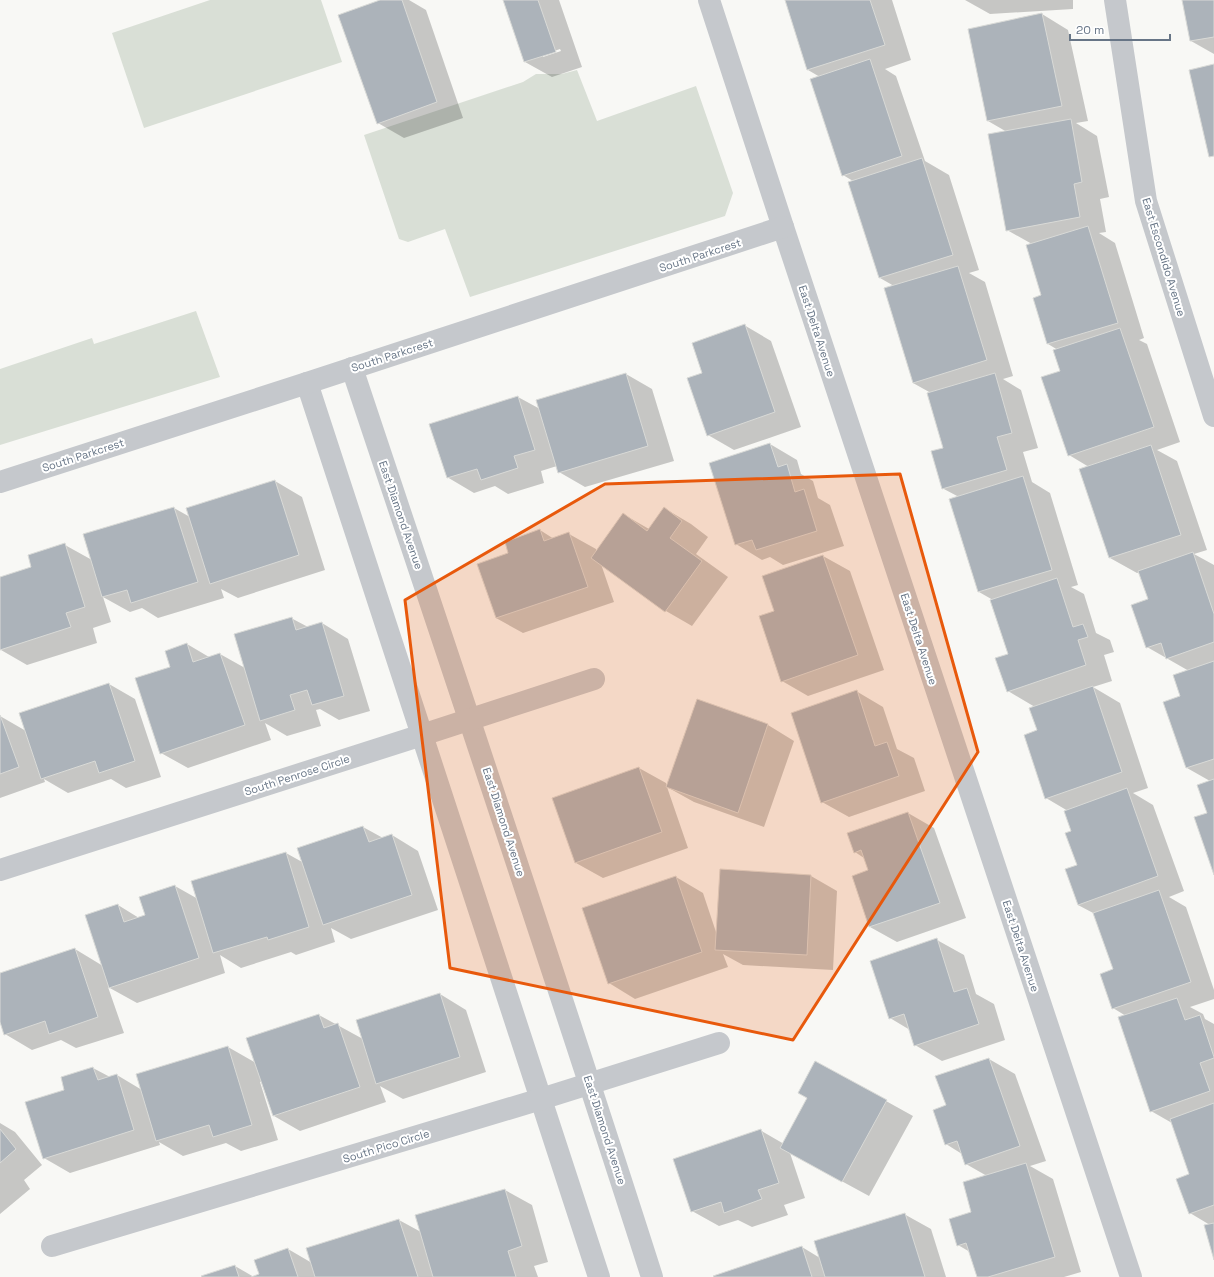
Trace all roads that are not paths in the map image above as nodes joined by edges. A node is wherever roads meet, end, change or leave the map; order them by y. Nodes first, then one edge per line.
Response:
1 (709, 0) edge
2 (1116, 0) edge
3 (783, 227) junction
4 (352, 368) junction
5 (307, 383) junction
6 (1214, 416) edge
7 (0, 482) edge
8 (594, 679) dead end
9 (470, 719) junction
10 (422, 735) junction
11 (0, 870) edge
12 (719, 1043) dead end
13 (590, 1084) junction
14 (541, 1099) junction
15 (52, 1246) dead end
16 (599, 1277) edge
17 (652, 1277) edge
18 (1131, 1277) edge

1 - 3 street, East Delta Avenue
2 - 6 street, East Escondido Avenue
3 - 4 street, South Parkcrest
3 - 18 street, East Delta Avenue
4 - 5 street, South Parkcrest
4 - 9 street, East Diamond Avenue
5 - 7 street, South Parkcrest
5 - 10 street
8 - 9 street, South Penrose Circle
9 - 10 street, South Penrose Circle
9 - 13 street, East Diamond Avenue
10 - 11 street, South Penrose Circle
10 - 14 street
12 - 13 street, South Pico Circle
13 - 14 street, South Pico Circle
13 - 17 street, East Diamond Avenue
14 - 15 street, South Pico Circle
14 - 16 street

